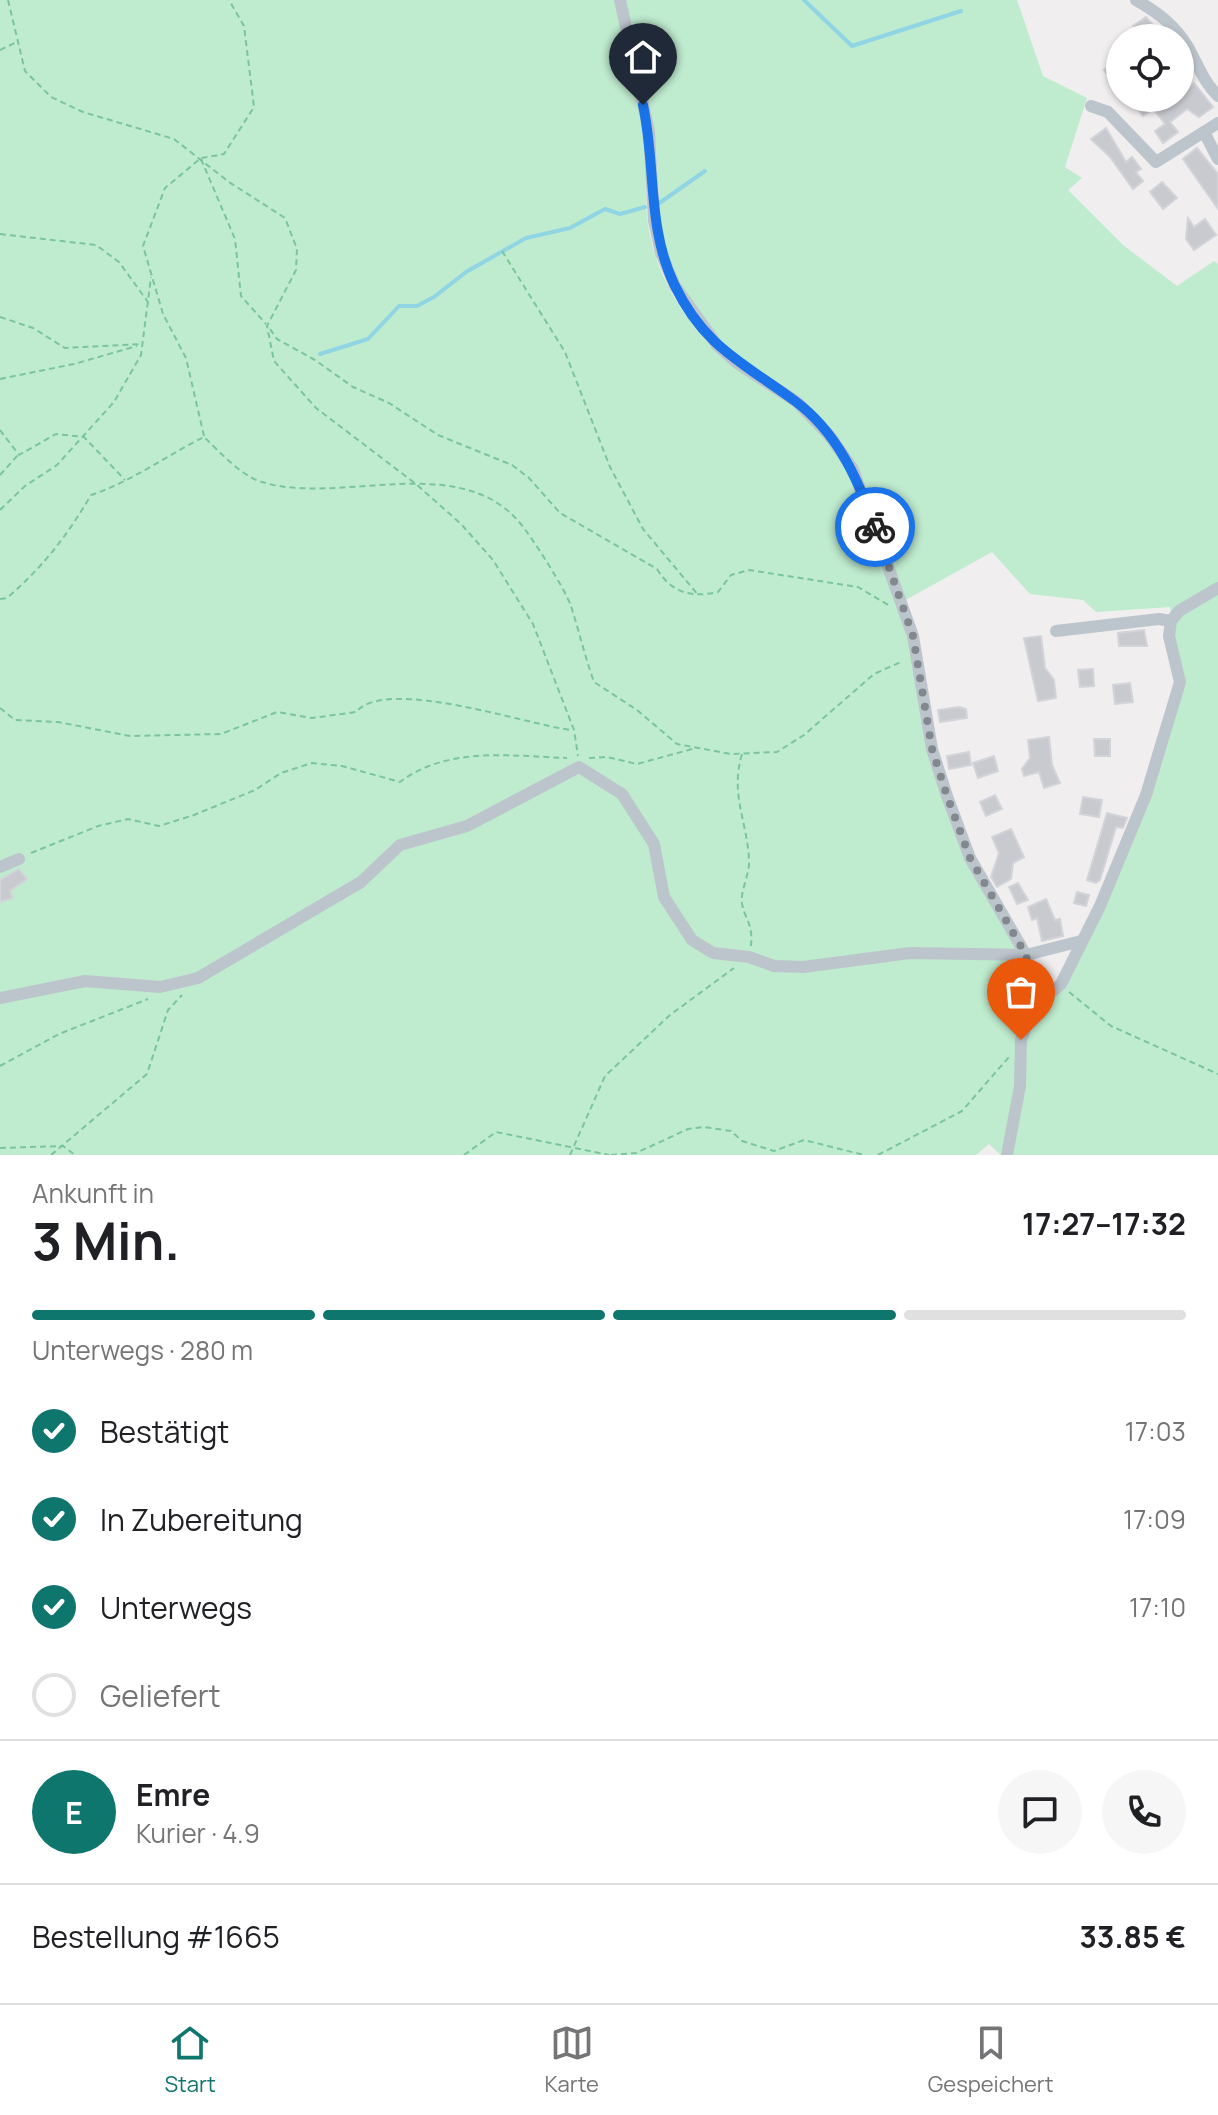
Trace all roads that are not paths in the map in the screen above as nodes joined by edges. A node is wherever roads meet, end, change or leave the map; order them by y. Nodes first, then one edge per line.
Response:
1 (620, 0) edge
2 (1136, 0) edge
3 (1218, 96) edge
4 (1091, 106) dead end
5 (1218, 123) edge
6 (1204, 132) junction
7 (1218, 159) edge
8 (1218, 588) edge
9 (1171, 621) junction
10 (1056, 631) dead end
11 (19, 859) road end
12 (0, 867) edge
13 (1081, 941) junction
14 (1026, 955) junction
15 (0, 998) edge
16 (1032, 1009) junction
17 (1007, 1155) edge

1 - 14 street
2 - 3 street
4 - 6 street
5 - 6 street
6 - 7 street
8 - 9 street
9 - 10 street
9 - 13 street
11 - 12 street
13 - 14 street
13 - 16 street
14 - 15 street
14 - 16 street
16 - 17 street

